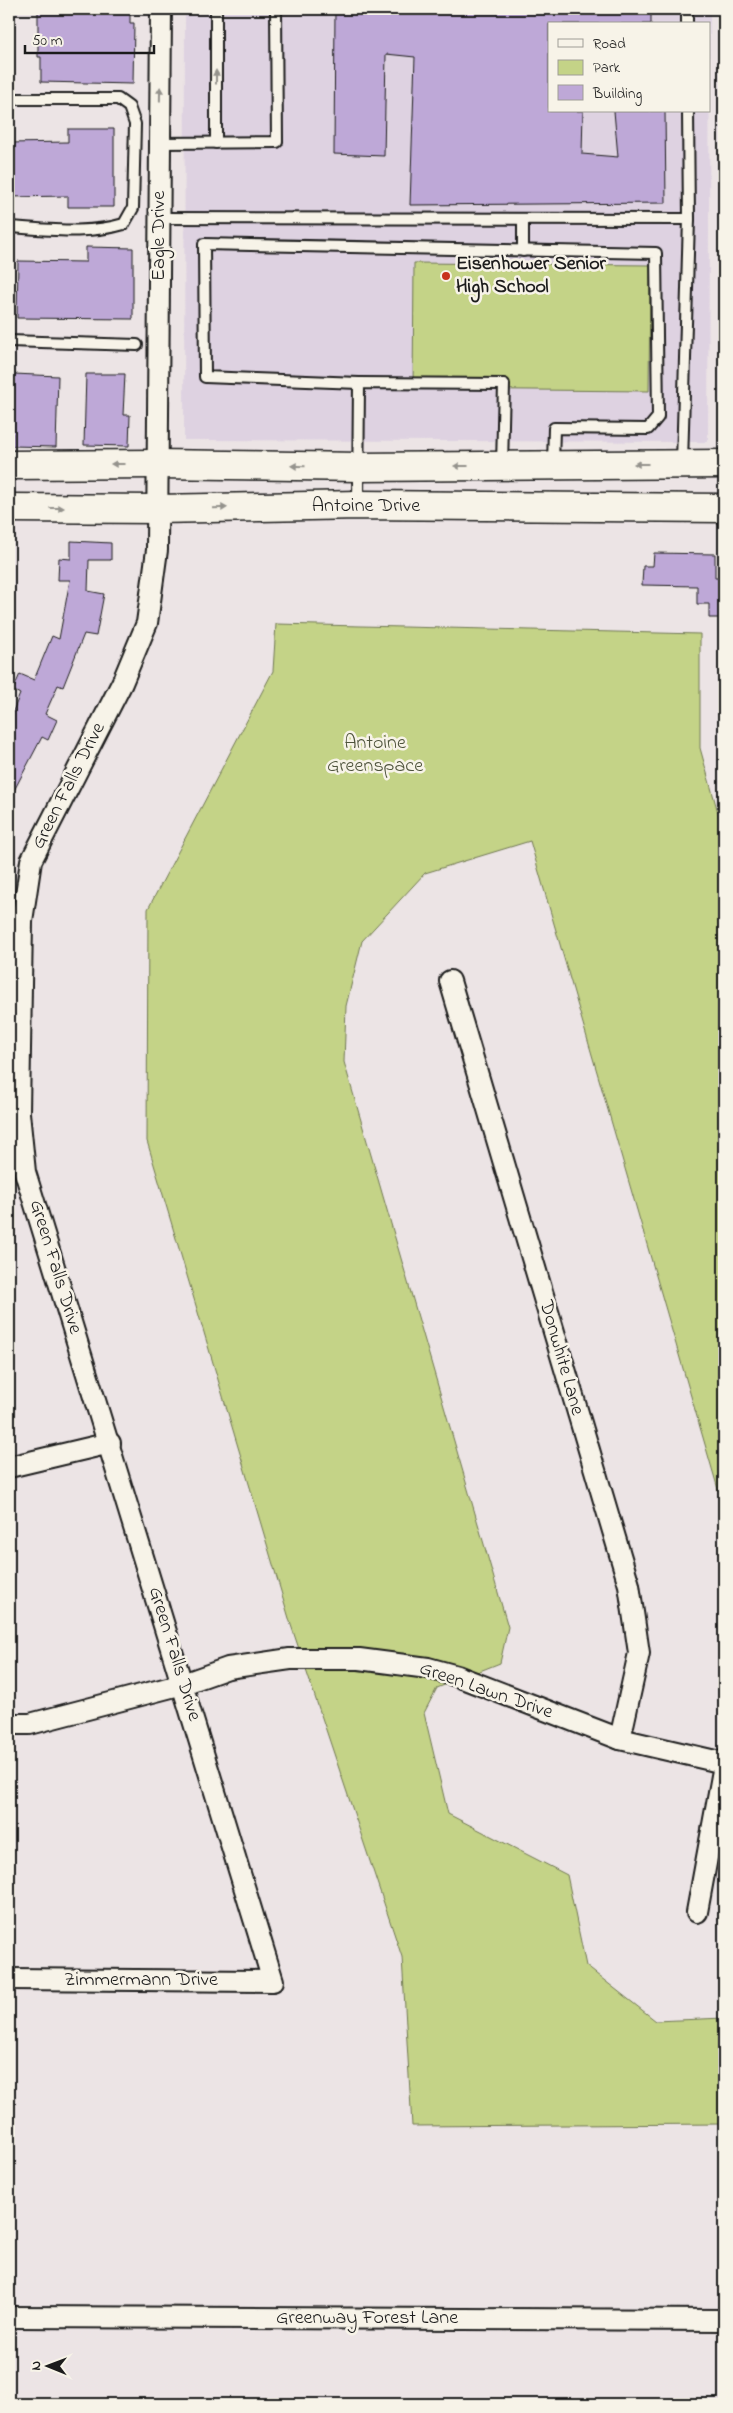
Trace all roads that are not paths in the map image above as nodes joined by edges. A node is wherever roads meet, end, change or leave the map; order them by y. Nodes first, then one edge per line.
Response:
1 (161, 9) edge
2 (216, 9) edge
3 (276, 9) edge
4 (687, 9) edge
5 (687, 22) edge
6 (9, 99) edge
7 (688, 112) edge
8 (160, 143) junction
9 (216, 143) junction
10 (159, 218) junction
11 (523, 218) junction
12 (689, 219) junction
13 (9, 227) edge
14 (523, 251) junction
15 (9, 341) edge
16 (137, 345) dead end
17 (359, 383) junction
18 (553, 452) junction
19 (157, 464) junction
20 (682, 464) junction
21 (724, 464) edge
22 (9, 465) edge
23 (502, 465) junction
24 (359, 466) junction
25 (358, 505) junction
26 (552, 506) junction
27 (9, 508) edge
28 (681, 508) junction
29 (724, 508) edge
30 (157, 509) junction
31 (450, 980) dead end
32 (17, 1174) edge
33 (110, 1443) junction
34 (9, 1467) edge
35 (183, 1684) junction
36 (9, 1724) edge
37 (620, 1739) junction
38 (724, 1764) edge
39 (697, 1912) dead end
40 (9, 1979) edge
41 (273, 1981) joint
42 (9, 2316) edge
43 (724, 2320) edge

8 -> 1 street, Eagle Drive
9 -> 2 lane
3 - 9 lane
4 - 5 lane
6 - 13 lane
7 - 12 lane
8 - 9 lane
8 - 10 street, Eagle Drive
10 - 11 lane
10 - 19 street, Eagle Drive
11 - 12 lane
11 - 14 lane
12 - 20 lane
14 - 17 lane
14 - 18 lane
15 - 16 lane
17 - 23 lane
17 - 24 lane
20 -> 18 main road, Antoine Drive
18 - 23 main road, Antoine Drive
18 - 26 main road
19 -> 22 main road, Antoine Drive
24 -> 19 main road, Antoine Drive
19 - 30 street, Green Falls Drive
20 - 21 main road, Antoine Drive
20 - 28 main road
23 -> 24 main road, Antoine Drive
24 - 25 lane
25 - 26 main road, Antoine Drive
30 -> 25 main road, Antoine Drive
26 - 28 main road, Antoine Drive
27 -> 30 main road, Antoine Drive
28 - 29 main road, Antoine Drive
30 - 32 street, Green Falls Drive
31 - 37 street, Donwhite Lane
32 - 33 street, Green Falls Drive
33 - 34 street
33 - 35 street, Green Falls Drive
35 - 36 street, Green Lawn Drive
35 - 37 street, Green Lawn Drive
35 - 41 street, Green Falls Drive
37 - 38 street, Green Lawn Drive
38 - 39 street
40 - 41 street, Zimmermann Drive
42 - 43 street, Greenway Forest Lane

